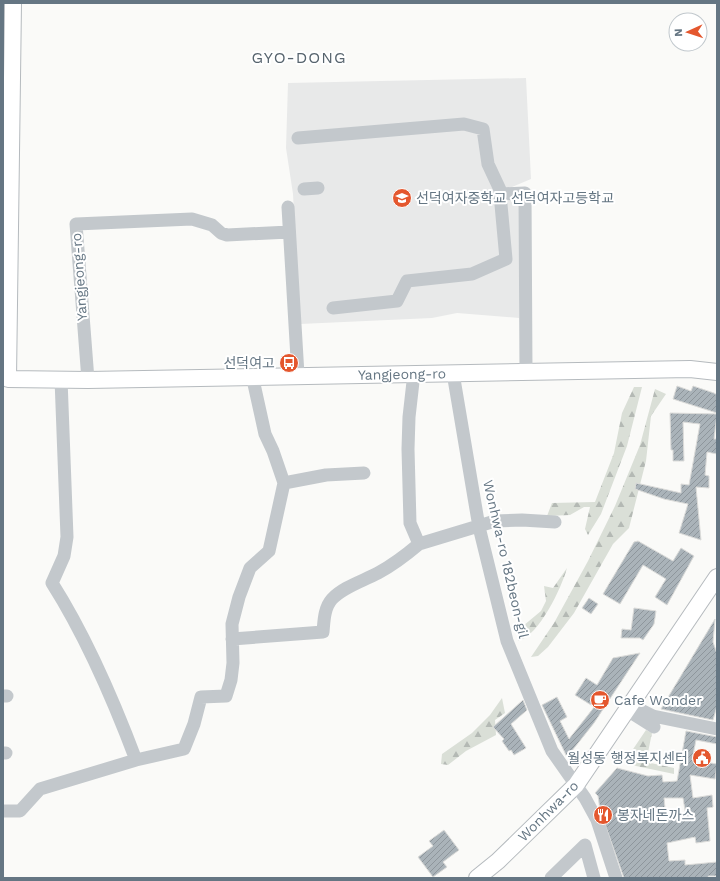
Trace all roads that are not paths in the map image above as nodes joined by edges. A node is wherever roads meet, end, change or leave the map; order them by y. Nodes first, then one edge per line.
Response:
1 (13, 3) edge
2 (298, 138) dead end
3 (318, 188) dead end
4 (304, 189) dead end
5 (502, 194) junction
6 (288, 207) dead end
7 (289, 232) junction
8 (333, 308) dead end
9 (717, 365) edge
10 (690, 369) junction
11 (526, 372) junction
12 (717, 372) edge
13 (414, 373) junction
14 (453, 373) junction
15 (252, 375) junction
16 (298, 375) junction
17 (6, 379) edge
18 (61, 380) junction
19 (88, 380) junction
20 (364, 473) dead end
21 (284, 483) junction
22 (555, 522) dead end
23 (479, 527) junction
24 (419, 544) junction
25 (717, 577) edge
26 (232, 639) junction
27 (629, 707) junction
28 (654, 727) dead end
29 (717, 729) edge
30 (136, 760) junction
31 (576, 785) junction
32 (3, 811) edge
33 (477, 878) edge
34 (551, 878) edge
35 (594, 878) edge
36 (616, 878) edge

1 - 17 main road
2 - 5 street
3 - 4 street
5 - 8 street
5 - 11 street
6 - 7 street
7 - 16 street
7 - 19 street, Yangjeong-ro
9 - 10 main road
10 - 11 main road, Yangjeong-ro
10 - 12 main road, Yangjeong-ro
11 - 14 main road, Yangjeong-ro
13 - 14 main road, Yangjeong-ro
13 - 16 main road, Yangjeong-ro
13 - 24 street
14 - 23 street, Wonhwa-ro 182beon-gil
15 - 16 main road, Yangjeong-ro
15 - 19 main road, Yangjeong-ro
15 - 21 street
17 - 18 main road, Yangjeong-ro
18 - 19 main road, Yangjeong-ro
18 - 30 street
20 - 21 street
21 - 26 street
22 - 23 street
23 - 24 street
23 - 31 street, Wonhwa-ro 182beon-gil
24 - 26 street
25 - 27 main road, Wonhwa-ro
26 - 30 street
27 - 28 street
27 - 29 street
27 - 31 main road, Wonhwa-ro
30 - 32 street
31 - 33 main road, Wonhwa-ro
31 - 36 street, Wonhwa-ro 182beon-gil
34 - 35 street

